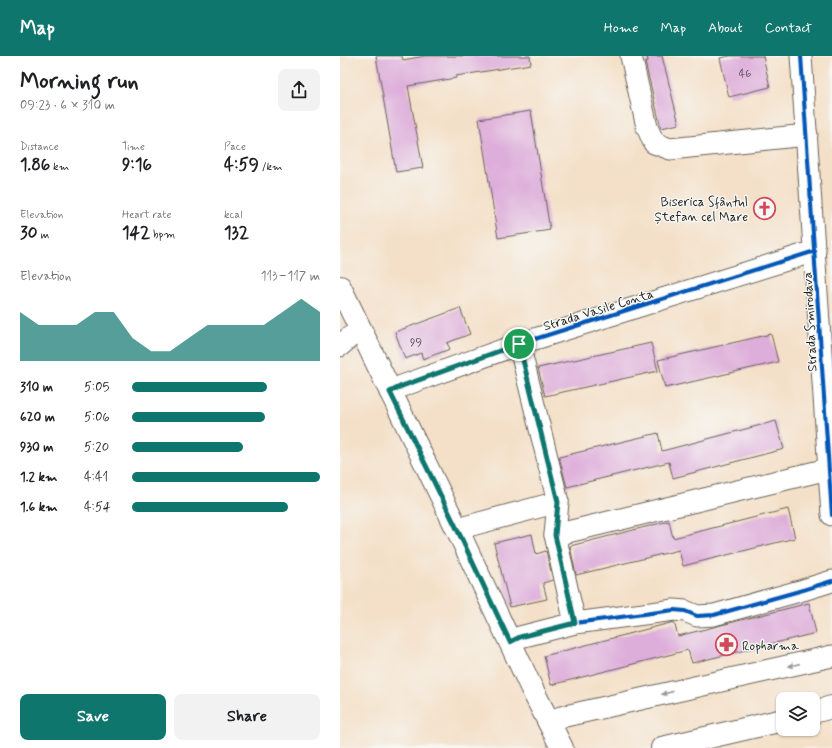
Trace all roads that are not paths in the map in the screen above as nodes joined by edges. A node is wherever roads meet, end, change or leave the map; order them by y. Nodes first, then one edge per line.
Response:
1 (631, 56) edge
2 (804, 57) edge
3 (807, 135) junction
4 (815, 251) junction
5 (340, 287) edge
6 (826, 326) edge
7 (362, 332) junction
8 (519, 344) junction
9 (340, 346) edge
10 (390, 392) junction
11 (828, 469) junction
12 (558, 502) junction
13 (832, 515) edge
14 (458, 531) junction
15 (555, 535) junction
16 (832, 581) edge
17 (575, 623) junction
18 (510, 642) junction
19 (832, 656) edge
20 (832, 708) edge
21 (820, 711) edge
22 (776, 722) edge
23 (549, 723) junction
24 (562, 748) edge
25 (662, 748) edge

1 - 3 street
2 - 3 street, Strada Smirodava
3 - 4 street, Strada Smirodava
4 - 6 street, Strada Smirodava
4 - 8 street, Strada Vasile Conta
5 - 7 main road
6 - 11 street, Strada Smirodava
7 - 9 street
7 - 10 main road
8 - 10 street, Strada Vasile Conta
8 - 12 street
10 - 14 main road
11 - 13 street, Strada Smirodava
11 - 15 street
12 - 14 street
12 - 15 street
14 - 18 main road
15 - 17 street
16 - 17 street
17 - 18 street
18 - 23 main road
19 -> 23 street
20 - 21 main road
22 - 25 main road
23 - 24 main road

